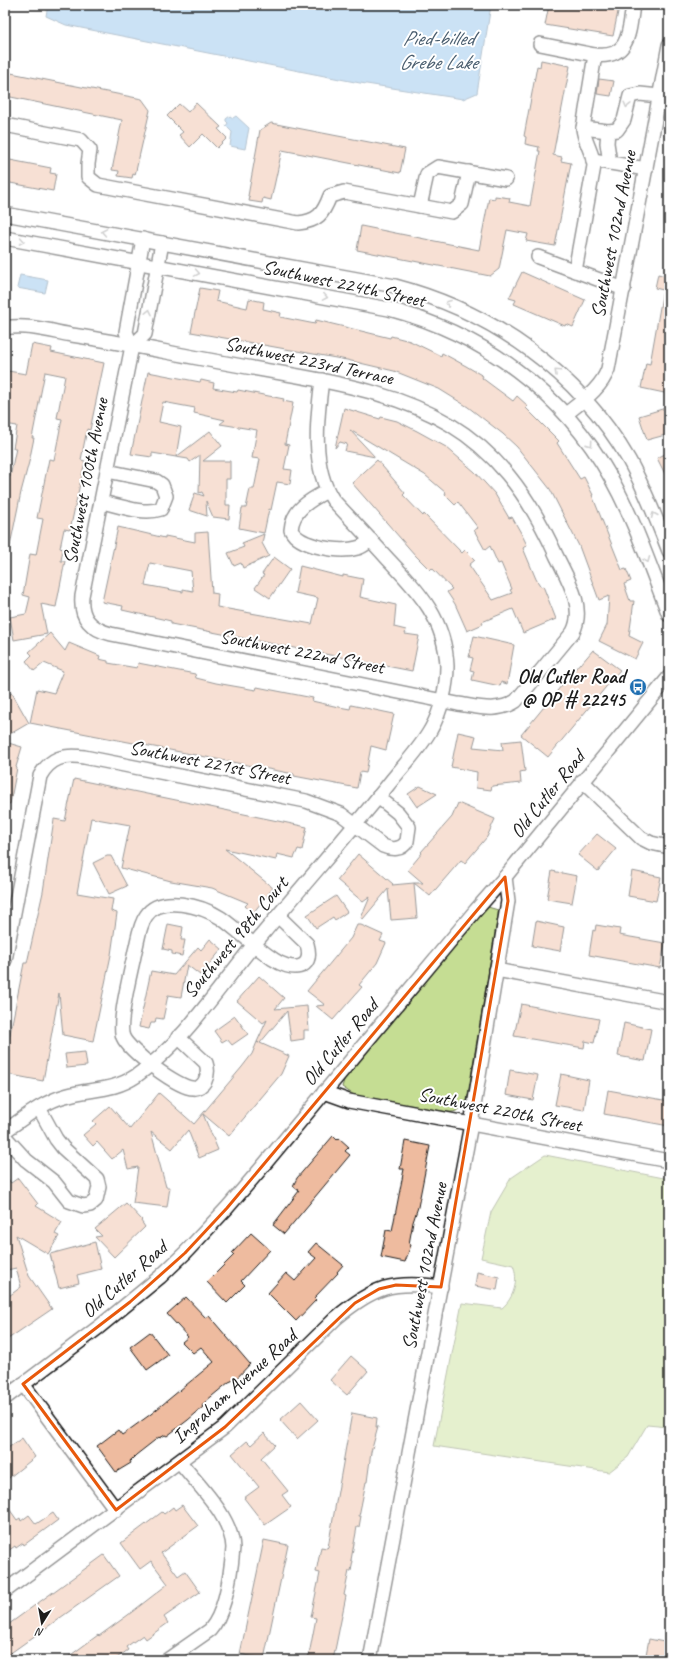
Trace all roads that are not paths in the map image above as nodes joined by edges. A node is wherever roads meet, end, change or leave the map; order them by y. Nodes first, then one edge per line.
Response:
1 (633, 5) edge
2 (540, 44) dead end
3 (669, 45) edge
4 (595, 55) junction
5 (659, 96) junction
6 (5, 125) edge
7 (583, 128) junction
8 (608, 131) junction
9 (593, 160) junction
10 (610, 162) junction
11 (646, 169) junction
12 (469, 172) junction
13 (506, 179) dead end
14 (420, 206) junction
15 (5, 214) edge
16 (5, 238) edge
17 (143, 239) junction
18 (162, 242) junction
19 (538, 257) dead end
20 (140, 262) junction
21 (158, 266) junction
22 (575, 271) junction
23 (624, 288) junction
24 (5, 328) edge
25 (132, 346) junction
26 (322, 380) junction
27 (585, 399) junction
28 (566, 414) junction
29 (107, 471) junction
30 (327, 491) junction
31 (102, 502) junction
32 (370, 540) junction
33 (669, 551) edge
34 (669, 615) edge
35 (88, 623) joint
36 (669, 676) edge
37 (442, 700) junction
38 (509, 705) joint
39 (582, 781) junction
40 (378, 797) junction
41 (355, 824) junction
42 (669, 847) edge
43 (505, 877) junction
44 (278, 916) junction
45 (254, 944) junction
46 (5, 960) edge
47 (496, 970) junction
48 (669, 1002) edge
49 (178, 1037) junction
50 (150, 1064) junction
51 (324, 1092) junction
52 (39, 1108) junction
53 (471, 1124) junction
54 (5, 1131) edge
55 (5, 1137) edge
56 (669, 1161) edge
57 (441, 1287) junction
58 (23, 1384) junction
59 (5, 1398) edge
60 (180, 1462) junction
61 (116, 1510) junction
62 (5, 1592) edge
63 (167, 1660) edge
64 (370, 1660) edge

1 - 4 street
2 - 4 street
3 - 5 street, Southwest 102nd Avenue
4 - 7 street
5 -> 8 street
5 - 11 street, Southwest 102nd Avenue
6 - 14 street
7 - 8 street
7 - 9 street
8 - 10 street
9 - 10 street
9 - 22 street
10 - 11 street
11 - 23 street, Southwest 102nd Avenue
12 - 13 street
12 - 14 street
12 - 14 street
17 -> 15 street, Southwest 224th Street
16 -> 20 street, Southwest 224th Street
17 - 18 street, Southwest 224th Street
17 - 20 street, Southwest 100th Avenue
18 - 21 street, Southwest 100th Avenue
27 -> 18 street, Southwest 224th Street
19 - 22 street
20 - 21 street, Southwest 224th Street
20 - 25 street, Southwest 100th Avenue
25 -> 21 street, Southwest 100th Avenue
21 -> 28 street, Southwest 224th Street
22 - 23 street
23 - 27 street, Southwest 102nd Avenue
24 - 25 street, Southwest 223rd Terrace
25 - 26 street, Southwest 223rd Terrace
25 - 29 street, Southwest 100th Avenue
26 - 30 street
26 - 38 street, Southwest 223rd Terrace
27 - 28 street, Southwest 102nd Avenue
33 -> 27 street, Southwest 224th Street
28 -> 34 street, Southwest 224th Street
29 - 31 street, Southwest 100th Avenue
29 - 31 street
30 - 32 street, Southwest 98th Court
30 - 32 street
31 - 35 street, Southwest 100th Avenue
32 - 37 street, Southwest 98th Court
35 - 37 street, Southwest 222nd Street
36 - 39 street, Old Cutler Road
37 - 38 street, Southwest 222nd Street
37 - 40 street, Southwest 98th Court
39 - 42 street
39 - 43 street, Old Cutler Road
40 - 41 street, Southwest 98th Court
40 - 41 street, Southwest 221st Street
41 - 44 street, Southwest 98th Court
41 - 46 street, Southwest 221st Street
43 - 47 street, Southwest 102nd Avenue
43 - 51 street, Old Cutler Road
44 - 45 street, Southwest 98th Court
44 - 45 street
45 - 49 street, Southwest 98th Court
45 - 50 street
47 - 48 street
47 - 53 street, Southwest 102nd Avenue
49 - 50 street, Southwest 98th Court
49 - 50 street
50 - 52 street, Southwest 98th Court
51 - 53 street, Southwest 220th Street
51 - 58 street, Old Cutler Road
52 - 54 street, Southwest 98th Court
52 - 55 street
53 - 56 street, Southwest 220th Street
53 - 57 street, Southwest 102nd Avenue
57 - 60 street, Ingraham Avenue Road
57 - 64 street, Southwest 102nd Avenue
58 - 59 street, Old Cutler Road
58 - 61 street
60 - 61 street, Ingraham Avenue Road
60 - 63 street
61 - 62 street, Ingraham Avenue Road

